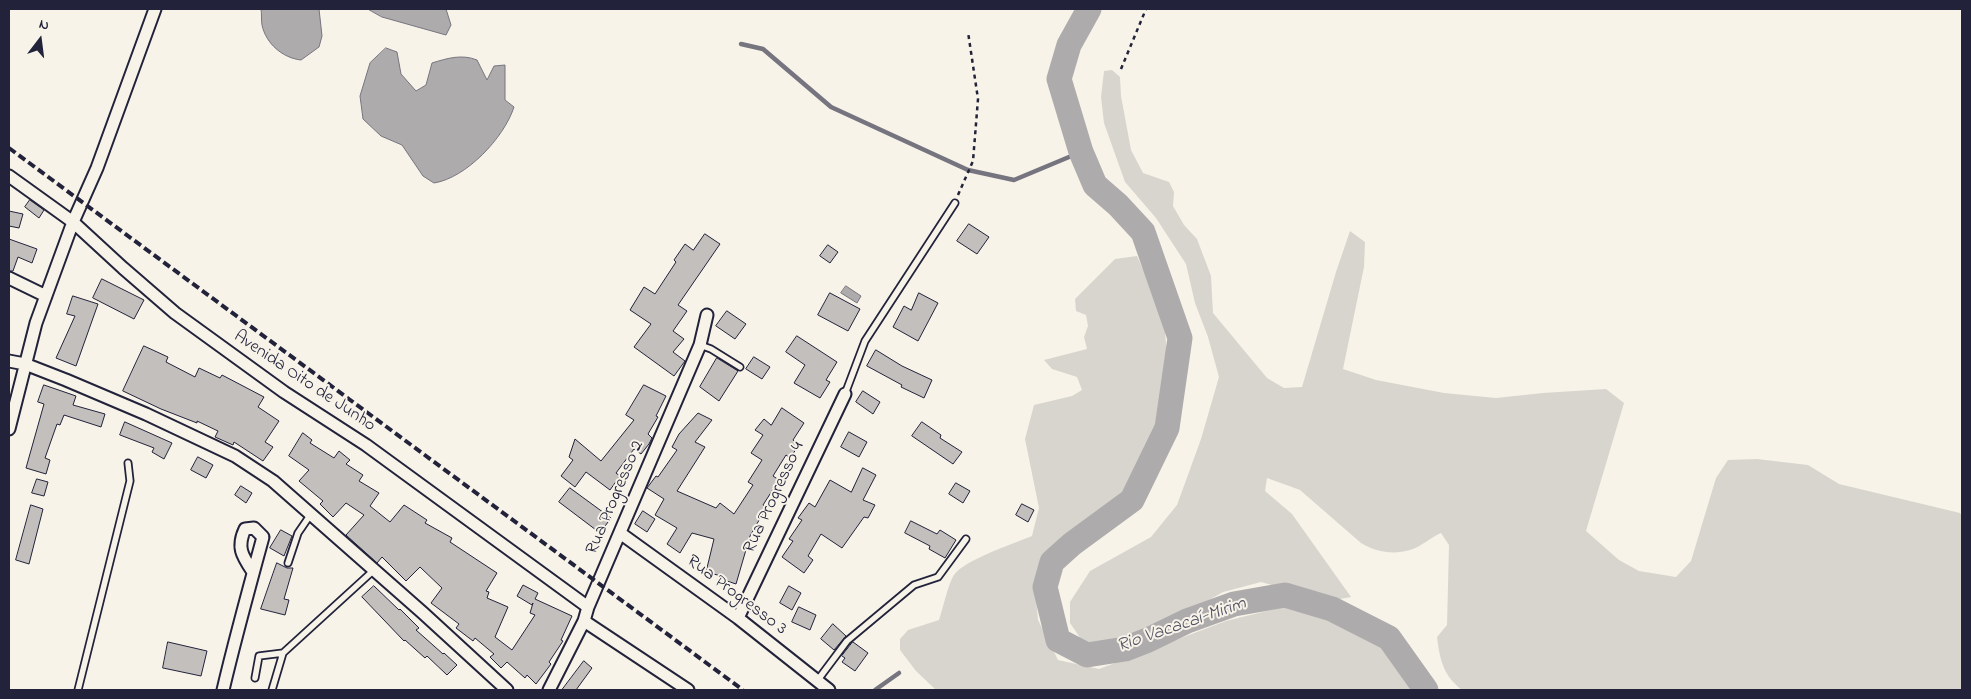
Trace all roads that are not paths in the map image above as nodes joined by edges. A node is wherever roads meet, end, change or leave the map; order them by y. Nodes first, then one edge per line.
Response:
1 (155, 9) edge
2 (9, 176) edge
3 (955, 203) road end
4 (73, 222) junction
5 (9, 278) edge
6 (46, 296) junction
7 (707, 315) dead end
8 (700, 346) junction
9 (9, 361) edge
10 (25, 364) junction
11 (740, 367) dead end
12 (845, 394) joint
13 (9, 429) edge
14 (128, 463) dead end
15 (311, 514) junction
16 (620, 533) junction
17 (966, 538) dead end
18 (288, 563) dead end
19 (374, 569) junction
20 (253, 572) dead end
21 (588, 607) junction
22 (738, 618) junction
23 (584, 621) junction
24 (283, 653) junction
25 (254, 678) dead end
26 (816, 681) junction
27 (78, 690) edge
28 (224, 690) edge
29 (272, 690) edge
30 (507, 690) edge
31 (549, 690) edge
32 (688, 690) edge
33 (829, 690) edge

1 - 4 street
2 - 4 street, Avenida Oito de Junho
3 - 12 lane
4 - 6 street
4 - 21 street, Avenida Oito de Junho
5 - 6 street
6 - 10 street
7 - 8 street, Rua Progresso 2
8 - 11 lane
8 - 16 street, Rua Progresso 2
9 - 10 street
10 - 13 street
10 - 15 street
12 - 22 street, Rua Progresso 4
14 - 27 lane
15 - 18 lane
15 - 19 street
16 - 21 street, Rua Progresso 2
16 - 22 street, Rua Progresso 3
17 - 26 lane
19 - 24 lane
19 - 30 street
20 - 28 street
21 - 23 street, Rua Progresso 2
22 - 26 street, Rua Progresso 3
23 - 31 street, Rua Progresso 2
23 - 32 street
24 - 25 lane
24 - 29 lane
26 - 33 street, Rua Progresso 3

